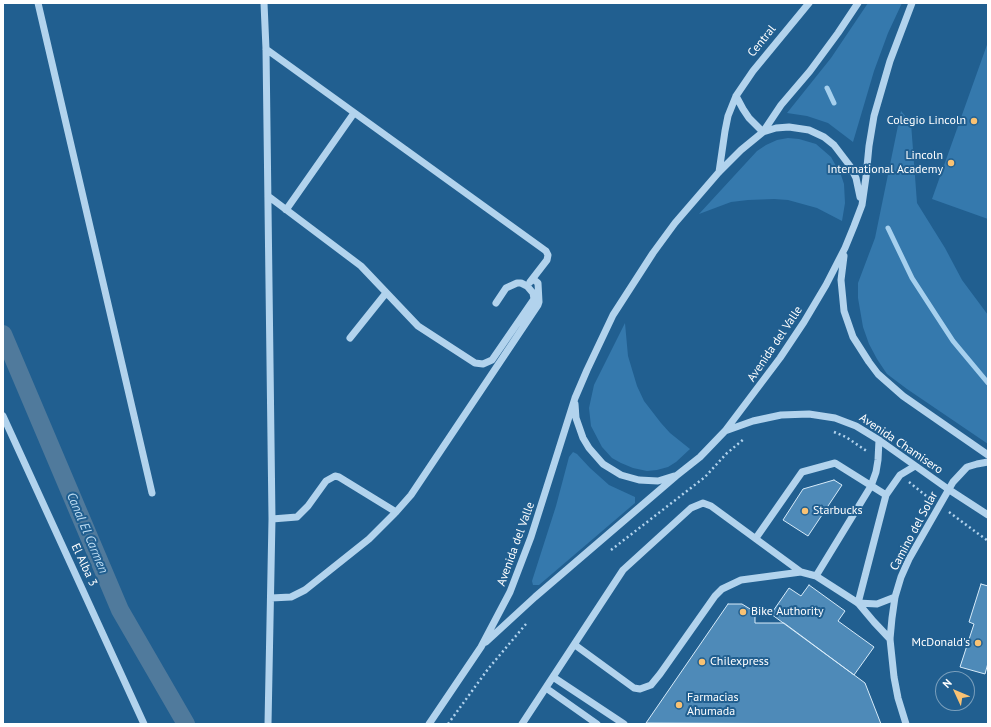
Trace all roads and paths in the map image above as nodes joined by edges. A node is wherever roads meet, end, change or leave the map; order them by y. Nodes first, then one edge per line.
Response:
1 (38, 3) edge
2 (264, 3) edge
3 (809, 3) edge
4 (858, 3) edge
5 (912, 3) edge
6 (266, 49) junction
7 (736, 96) junction
8 (354, 113) junction
9 (764, 132) junction
10 (720, 172) junction
11 (268, 196) junction
12 (862, 205) junction
13 (286, 210) junction
14 (845, 248) junction
15 (533, 279) junction
16 (527, 286) junction
17 (386, 293) junction
18 (496, 303) dead end
19 (350, 338) dead end
20 (576, 398) junction
21 (3, 416) edge
22 (828, 430) dead end
23 (725, 431) junction
24 (752, 436) dead end
25 (879, 440) junction
26 (988, 454) edge
27 (878, 460) junction
28 (988, 462) edge
29 (915, 466) junction
30 (900, 475) junction
31 (676, 476) junction
32 (871, 486) junction
33 (948, 489) junction
34 (152, 493) dead end
35 (886, 495) junction
36 (940, 506) junction
37 (396, 512) junction
38 (988, 515) edge
39 (272, 520) junction
40 (756, 538) junction
41 (988, 541) edge
42 (607, 553) dead end
43 (801, 572) junction
44 (816, 576) junction
45 (895, 597) junction
46 (271, 598) junction
47 (858, 603) junction
48 (528, 622) dead end
49 (890, 639) junction
50 (575, 645) junction
51 (481, 647) junction
52 (553, 677) junction
53 (546, 688) junction
54 (144, 724) edge
55 (268, 724) edge
56 (429, 724) edge
57 (448, 724) edge
58 (522, 724) edge
59 (597, 724) edge
60 (624, 724) edge
61 (906, 724) edge

1 - 34 street
2 - 6 street
3 - 7 street, Central
4 - 9 street, Avenida del Valle
5 - 12 street, Avenida del Valle
6 - 8 street
6 - 11 street
7 - 9 street
7 - 10 street, Central
8 - 13 street
8 - 15 street
9 - 10 street, Avenida del Valle
9 - 12 street, Avenida del Valle
10 - 20 street, Avenida del Valle
11 - 13 street
11 - 39 street
12 - 14 street, Avenida del Valle
13 - 17 street
14 - 23 street, Avenida del Valle
14 - 26 street
15 - 16 street
15 - 37 street
16 - 17 street
16 - 18 street
17 - 19 street
20 - 31 street, Avenida del Valle
20 - 51 street, Avenida del Valle
21 - 54 street, El Alba 3
22 - 27 path
23 - 25 street, Avenida Chamisero
23 - 31 street, Avenida del Valle
24 - 42 path
25 - 27 street
25 - 29 street, Avenida Chamisero
27 - 32 street
28 - 33 street, Camino del Solar
29 - 30 street
29 - 33 street, Avenida Chamisero
30 - 35 street
30 - 36 path
31 - 51 street, Avenida del Valle
32 - 35 street
32 - 40 street
32 - 44 street
33 - 36 street, Camino del Solar
33 - 38 street, Avenida Chamisero
35 - 47 street
36 - 41 path
36 - 45 street, Camino del Solar
37 - 39 street
37 - 46 street
39 - 46 street
40 - 43 street
40 - 50 street
43 - 44 street
43 - 50 street
44 - 47 street
45 - 47 street
45 - 49 street, Camino del Solar
46 - 55 street
47 - 49 street
48 - 57 path
49 - 61 street, Camino del Solar
50 - 52 street
51 - 56 street, Avenida del Valle
52 - 53 street
52 - 60 street
53 - 58 street
53 - 59 street

